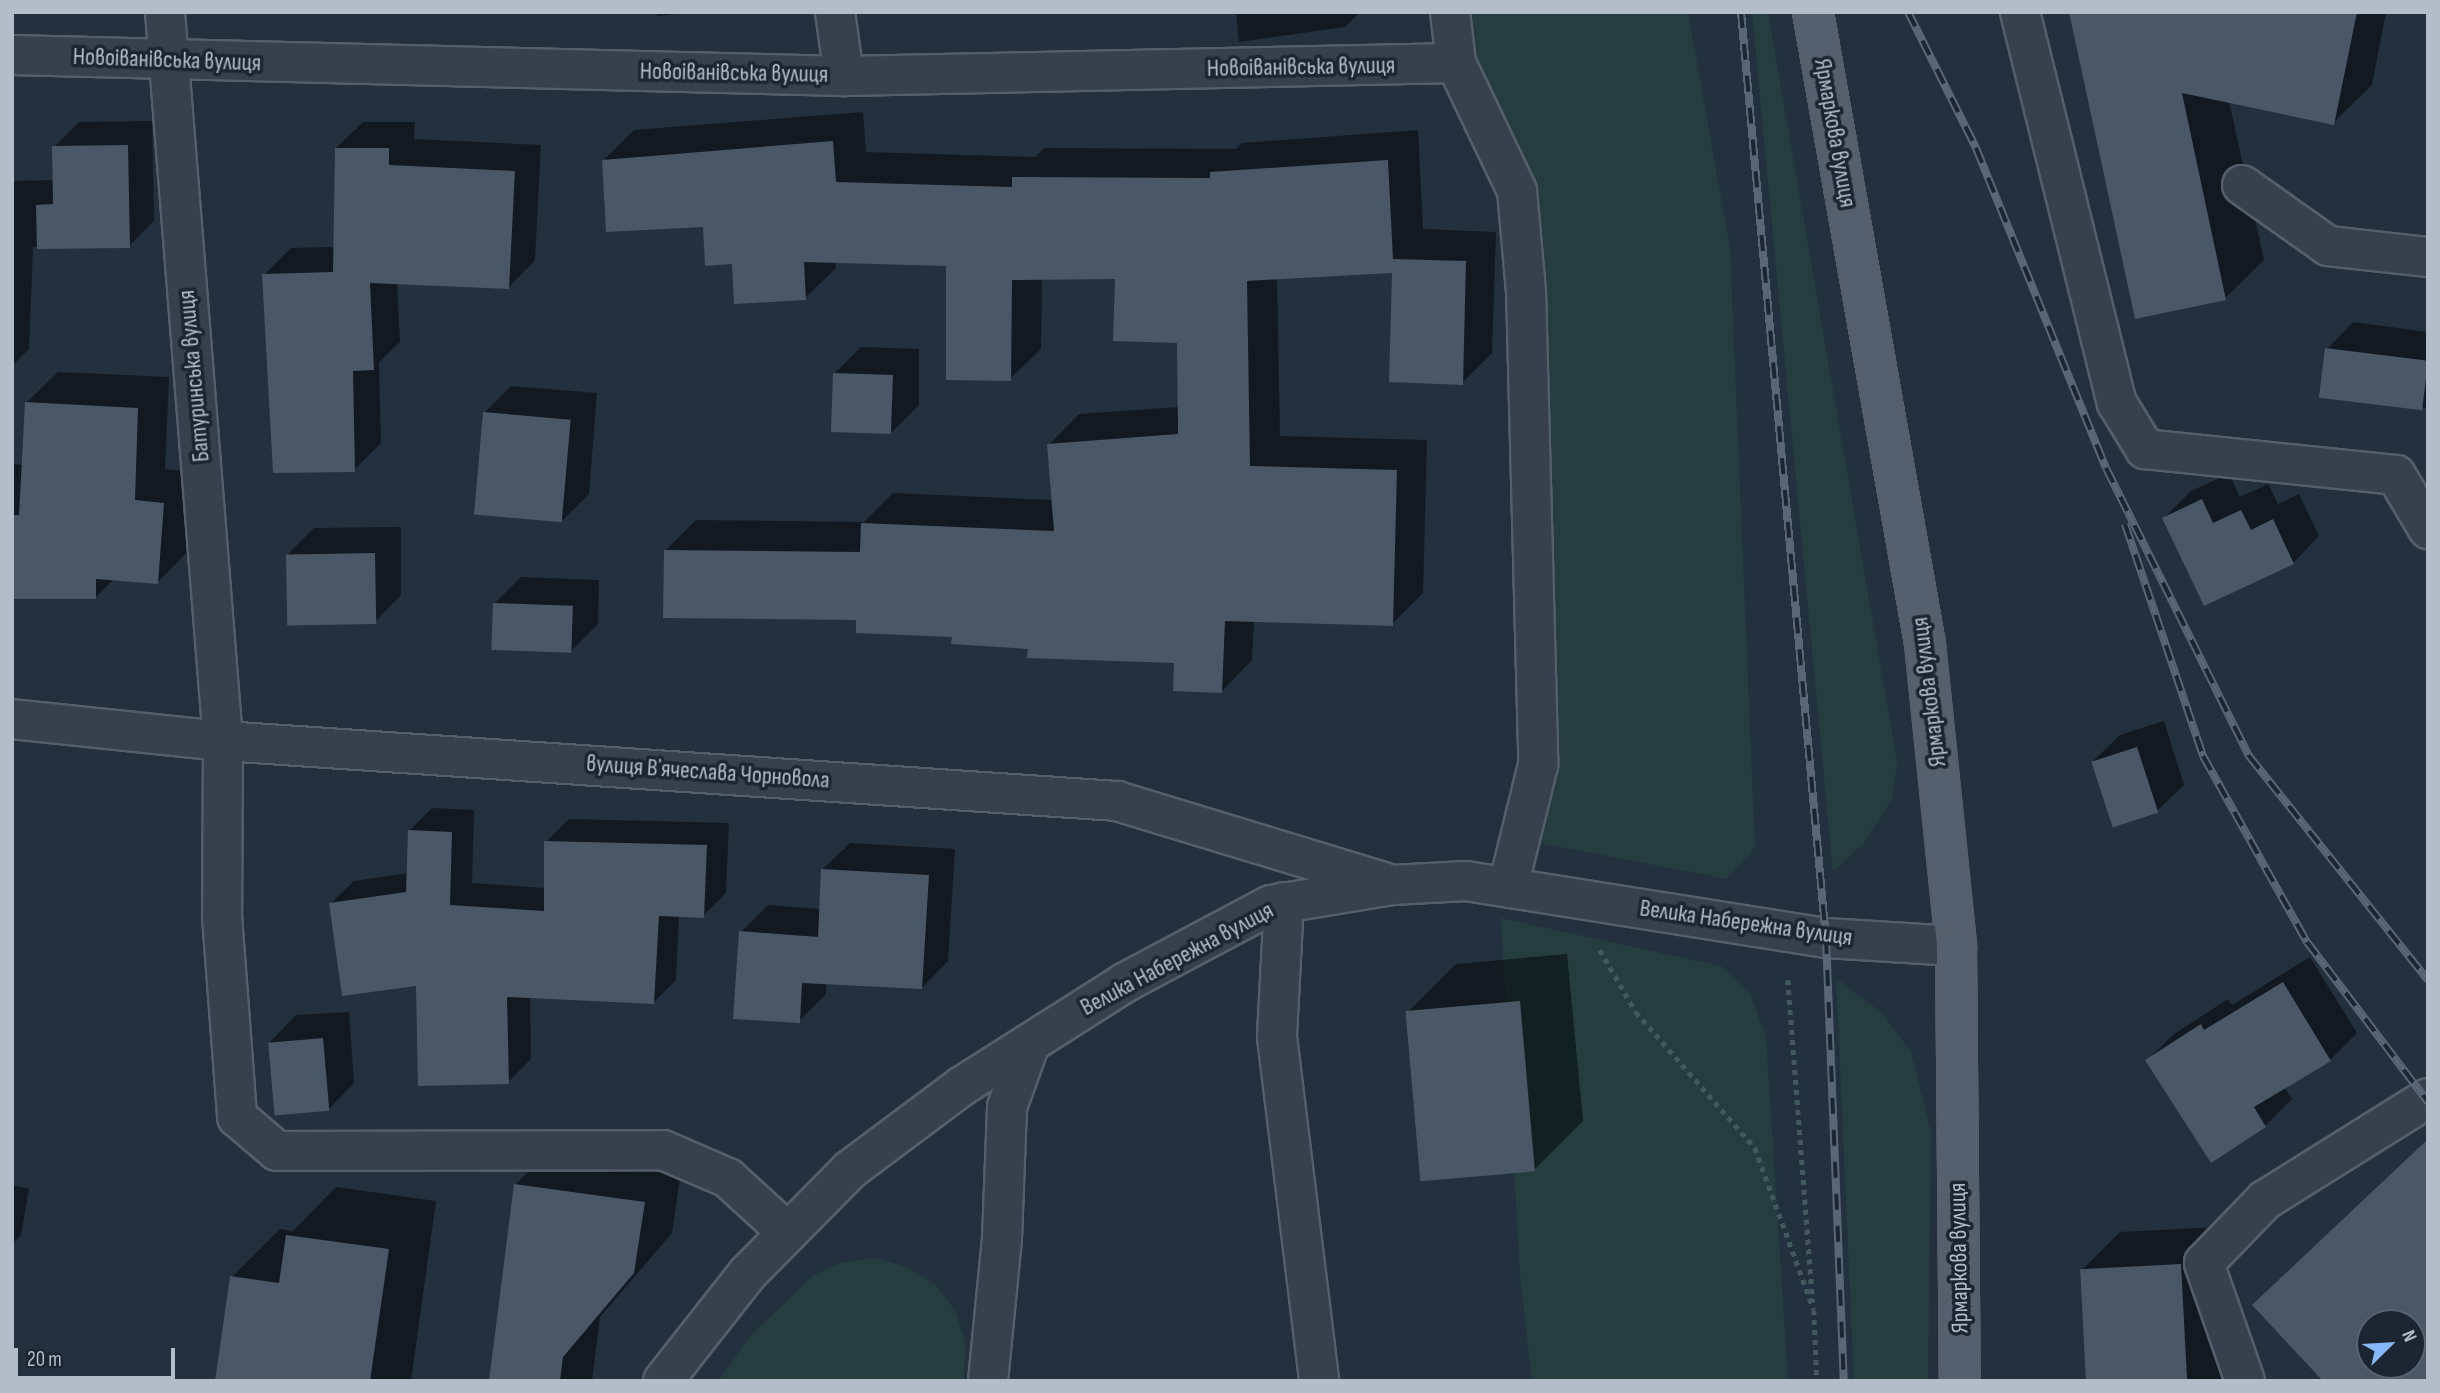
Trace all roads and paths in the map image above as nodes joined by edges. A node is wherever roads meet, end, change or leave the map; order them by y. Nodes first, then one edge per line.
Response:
1 (165, 12) edge
2 (835, 12) edge
3 (1450, 12) edge
4 (1813, 12) edge
5 (2020, 12) edge
6 (12, 55) edge
7 (169, 60) junction
8 (1456, 63) junction
9 (844, 76) junction
10 (2242, 185) dead end
11 (2428, 257) edge
12 (2428, 529) edge
13 (12, 719) edge
14 (223, 741) junction
15 (1392, 885) junction
16 (1508, 887) junction
17 (1568, 896) junction
18 (1284, 902) junction
19 (1784, 931) junction
20 (1956, 946) junction
21 (1030, 1043) junction
22 (2428, 1098) edge
23 (788, 1233) junction
24 (1814, 1310) junction
25 (663, 1381) edge
26 (988, 1381) edge
27 (1320, 1381) edge
28 (1817, 1381) edge
29 (1960, 1381) edge
30 (2245, 1381) edge

1 - 7 street, Батуринська вулиця
2 - 9 street
3 - 8 street
4 - 20 main road, Ярмаркова вулиця
5 - 12 street
6 - 7 street, Новоіванівська вулиця
7 - 9 street, Новоіванівська вулиця
7 - 14 street, Батуринська вулиця
8 - 9 street, Новоіванівська вулиця
8 - 16 street
10 - 11 street
13 - 14 street, вулиця Вʼячеслава Чорновола
14 - 15 street, вулиця Вʼячеслава Чорновола
14 - 23 street, Батуринська вулиця
15 - 16 street, Велика Набережна вулиця
15 - 18 street, Велика Набережна вулиця
16 - 17 street, Велика Набережна вулиця
17 - 19 street, Велика Набережна вулиця
17 - 24 path
18 - 21 street, Велика Набережна вулиця
18 - 27 street
19 - 20 street, Велика Набережна вулиця
19 - 24 path
20 - 29 main road, Ярмаркова вулиця
21 - 23 street, Велика Набережна вулиця
21 - 26 street
22 - 30 street
23 - 25 street, Велика Набережна вулиця
24 - 28 path

